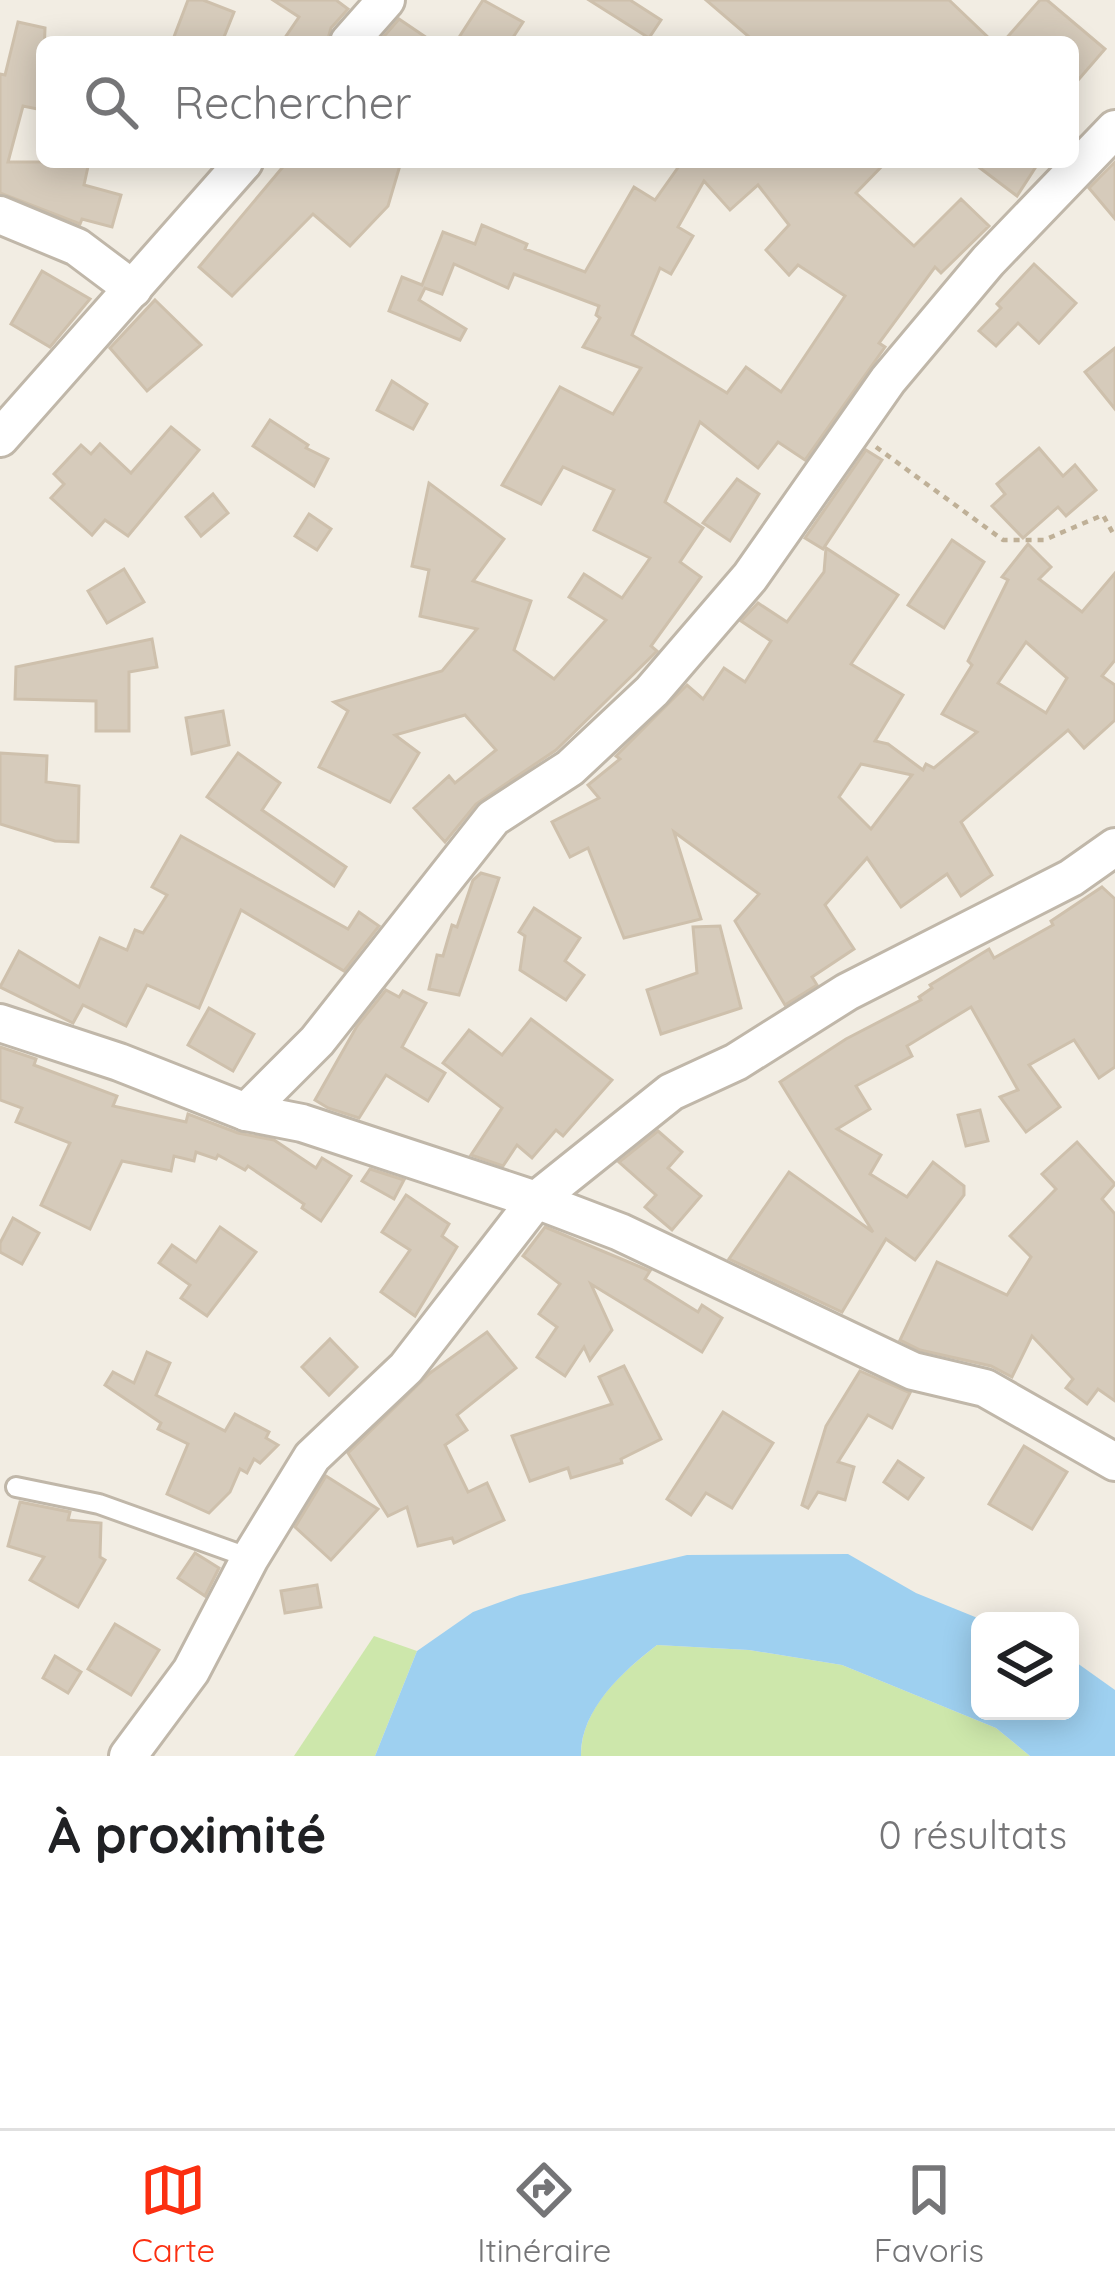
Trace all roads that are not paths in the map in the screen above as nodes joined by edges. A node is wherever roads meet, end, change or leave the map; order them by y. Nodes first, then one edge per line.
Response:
1 (386, 0) edge
2 (355, 36) edge
3 (1115, 129) edge
4 (1079, 166) edge
5 (239, 168) edge
6 (1077, 168) edge
7 (0, 215) edge
8 (133, 289) junction
9 (0, 438) edge
10 (1115, 847) edge
11 (0, 1023) edge
12 (246, 1112) junction
13 (536, 1200) junction
14 (1114, 1459) edge
15 (16, 1487) dead end
16 (250, 1558) junction
17 (128, 1756) edge

1 - 2 street
3 - 4 street
5 - 8 street
6 - 12 street
7 - 8 street
8 - 9 street
10 - 13 street
11 - 12 street
12 - 13 street
13 - 14 street
13 - 16 street
15 - 16 lane
16 - 17 street

